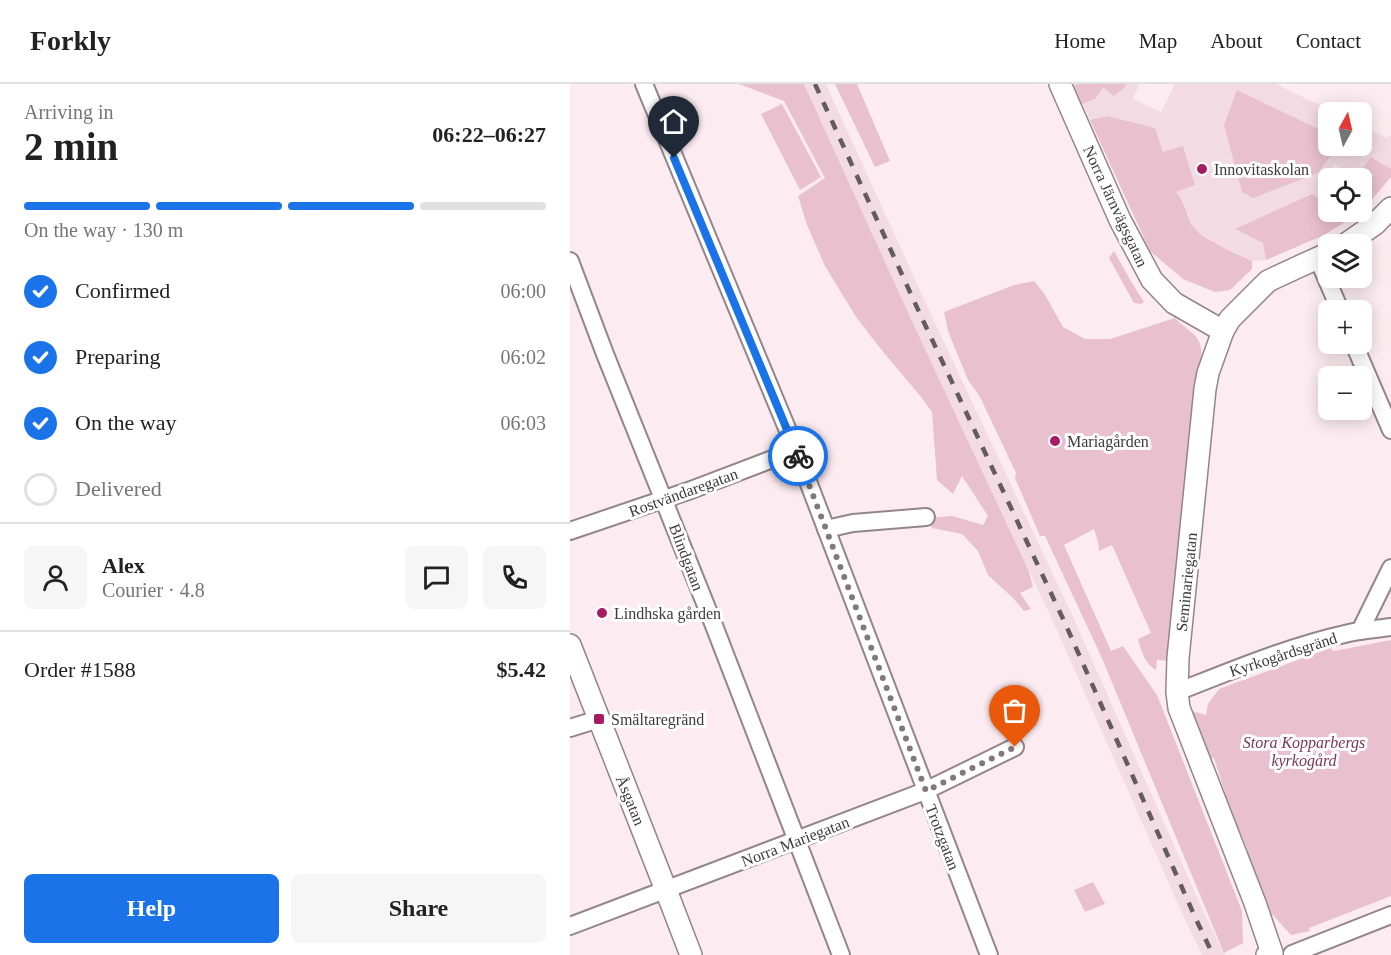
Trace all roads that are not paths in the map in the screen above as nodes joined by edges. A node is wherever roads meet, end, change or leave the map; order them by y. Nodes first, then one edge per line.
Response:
1 (644, 84) edge
2 (1060, 84) edge
3 (1391, 208) edge
4 (1360, 234) edge
5 (1318, 259) edge
6 (570, 261) edge
7 (1223, 331) junction
8 (1358, 354) edge
9 (1391, 430) edge
10 (796, 450) junction
11 (664, 500) junction
12 (926, 517) dead end
13 (826, 529) junction
14 (570, 531) edge
15 (1391, 568) edge
16 (1391, 627) edge
17 (1360, 631) junction
18 (570, 645) edge
19 (1177, 692) junction
20 (599, 719) junction
21 (570, 728) edge
22 (1015, 747) dead end
23 (926, 791) junction
24 (796, 841) junction
25 (666, 890) junction
26 (1391, 915) edge
27 (570, 926) edge
28 (1281, 954) edge
29 (691, 955) edge
30 (841, 955) edge
31 (988, 955) edge

1 - 10 street, Trotzgatan
2 - 7 street, Norra Järnvägsgatan
3 - 4 street
5 - 7 street, Seminariegatan
6 - 11 street, Blindgatan
7 - 19 street, Seminariegatan
8 - 9 street
10 - 11 street, Rostvändaregatan
10 - 13 street, Trotzgatan
11 - 14 street, Rostvändaregatan
11 - 24 street, Blindgatan
12 - 13 street
13 - 23 street, Trotzgatan
15 - 17 street
16 - 17 street, Kyrkogårdsgränd
17 - 19 street, Kyrkogårdsgränd
18 - 20 street, Åsgatan
19 - 28 street, Seminariegatan
20 - 21 street
20 - 25 street, Åsgatan
22 - 23 street, Norra Mariegatan
23 - 24 street, Norra Mariegatan
23 - 31 street, Trotzgatan
24 - 25 street, Norra Mariegatan
24 - 30 street, Blindgatan
25 - 27 street, Norra Mariegatan
25 - 29 street, Åsgatan
26 - 28 street

